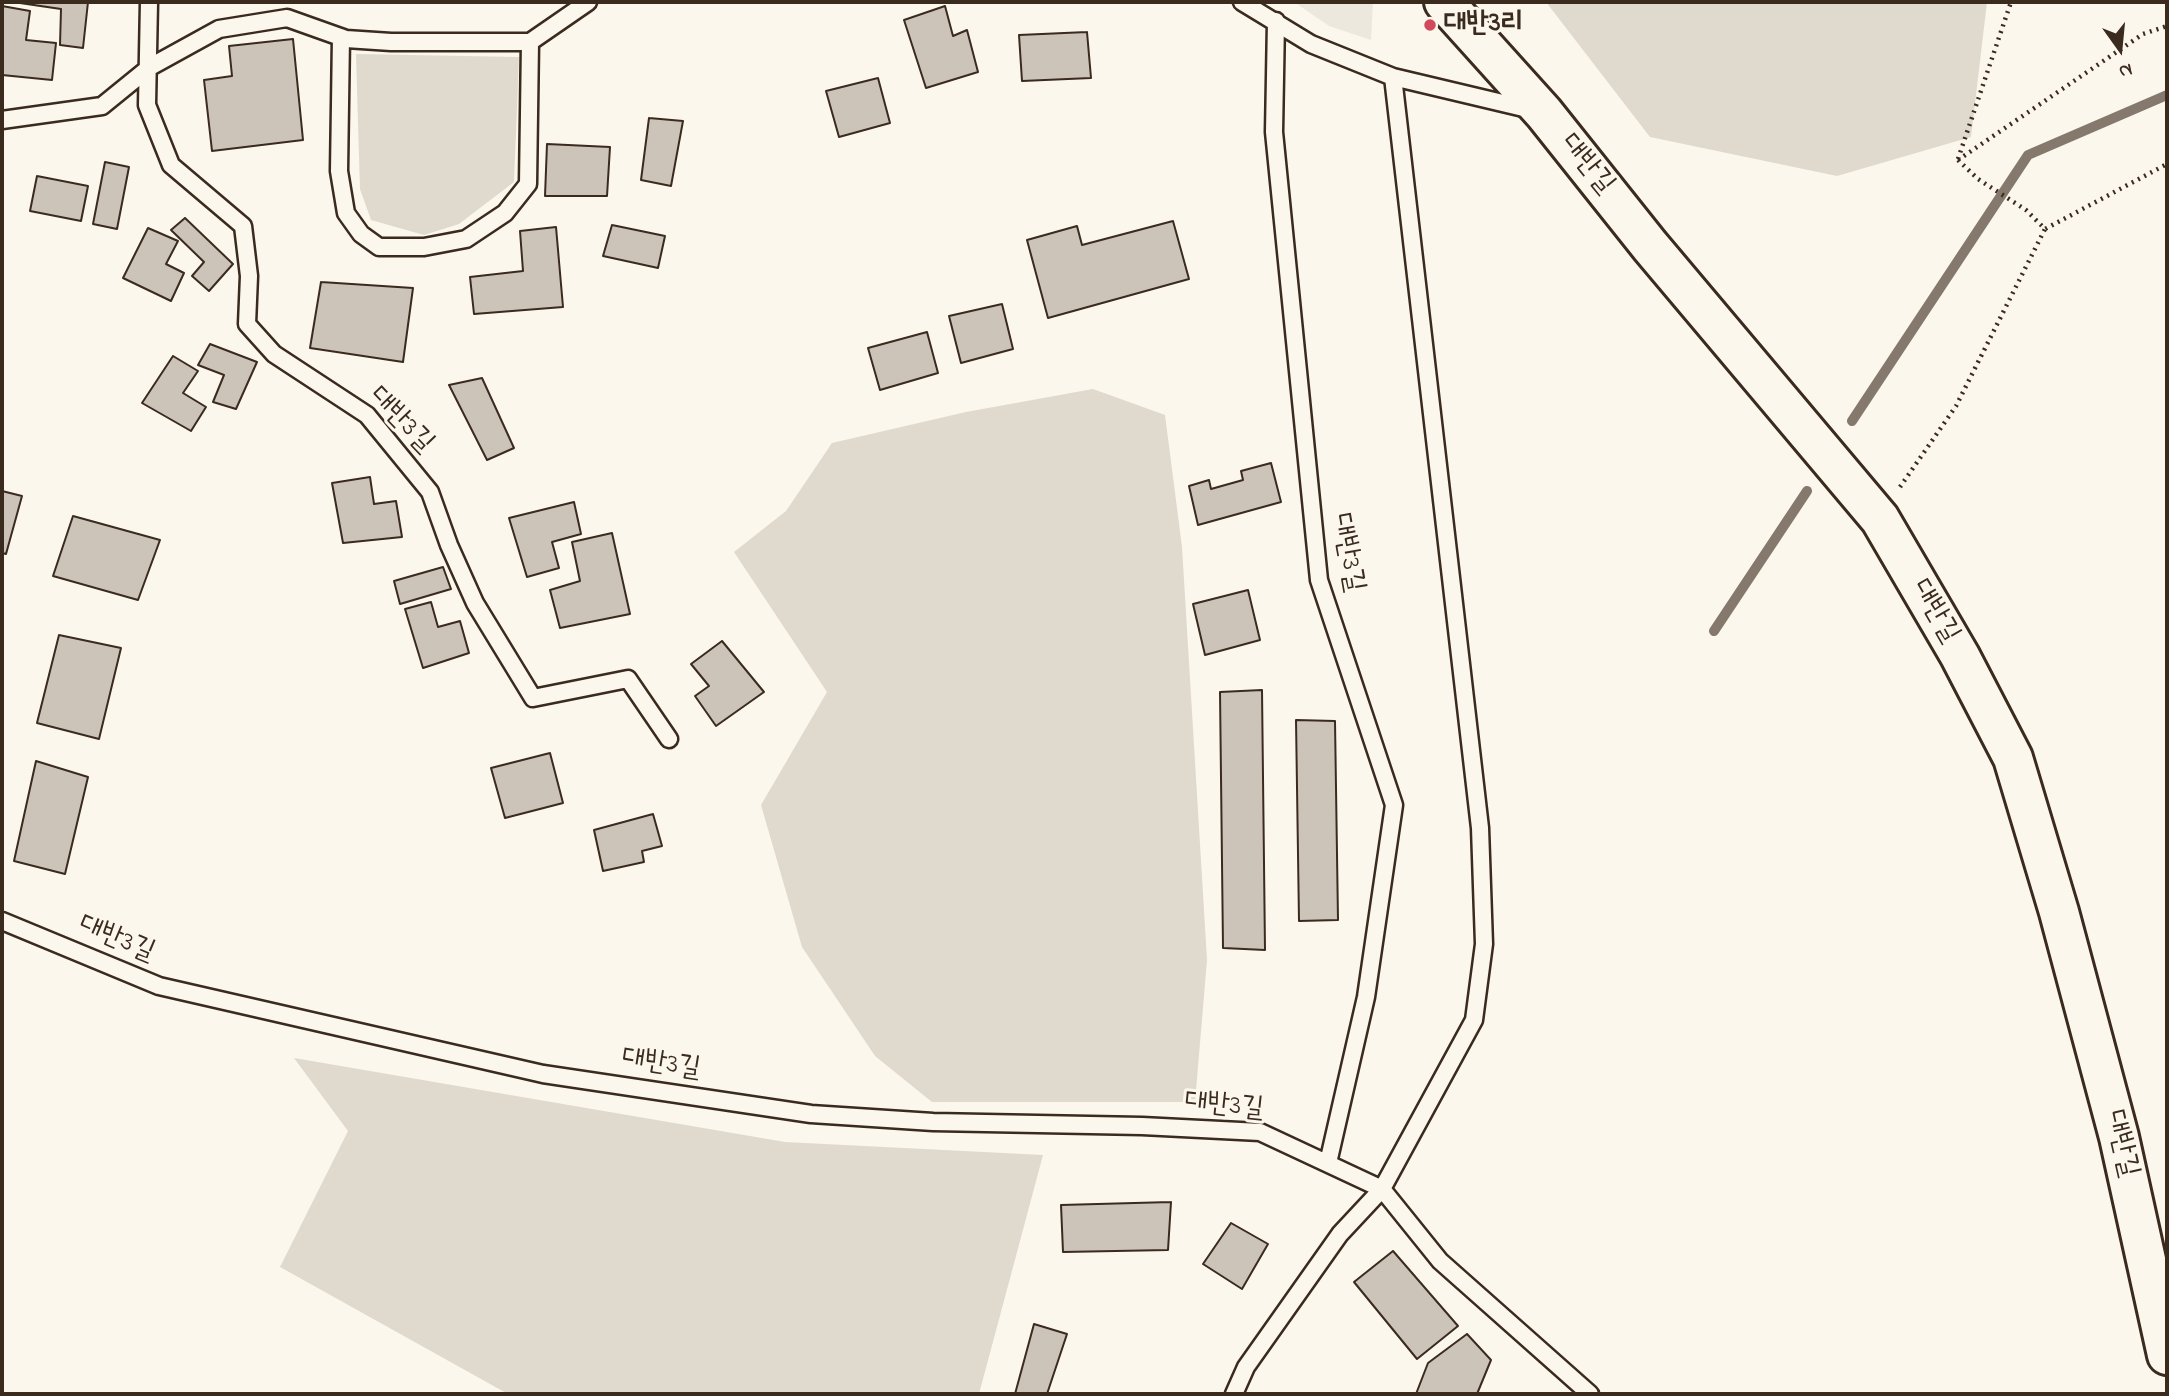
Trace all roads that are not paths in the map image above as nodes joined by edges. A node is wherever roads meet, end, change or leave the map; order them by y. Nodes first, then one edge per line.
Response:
1 (149, 2) edge
2 (588, 2) edge
3 (1242, 2) edge
4 (1444, 2) edge
5 (1276, 21) junction
6 (341, 37) junction
7 (530, 41) junction
8 (149, 67) junction
9 (1393, 77) junction
10 (1544, 113) junction
11 (2, 120) edge
12 (669, 739) dead end
13 (2, 921) edge
14 (1328, 1163) junction
15 (1382, 1189) junction
16 (2167, 1355) edge
17 (1234, 1394) edge
18 (1590, 1394) edge

1 - 8 lane, 대반3길
2 - 7 lane
3 - 5 lane
4 - 10 street, 대반길
5 - 9 lane
5 - 14 lane, 대반3길
6 - 7 lane
6 - 7 lane
6 - 8 lane
8 - 11 lane
8 - 12 lane, 대반3길
9 - 10 lane
9 - 15 lane
10 - 16 street, 대반길
13 - 14 lane, 대반3길
14 - 15 lane, 대반3길
15 - 17 lane
15 - 18 lane, 대반3길

